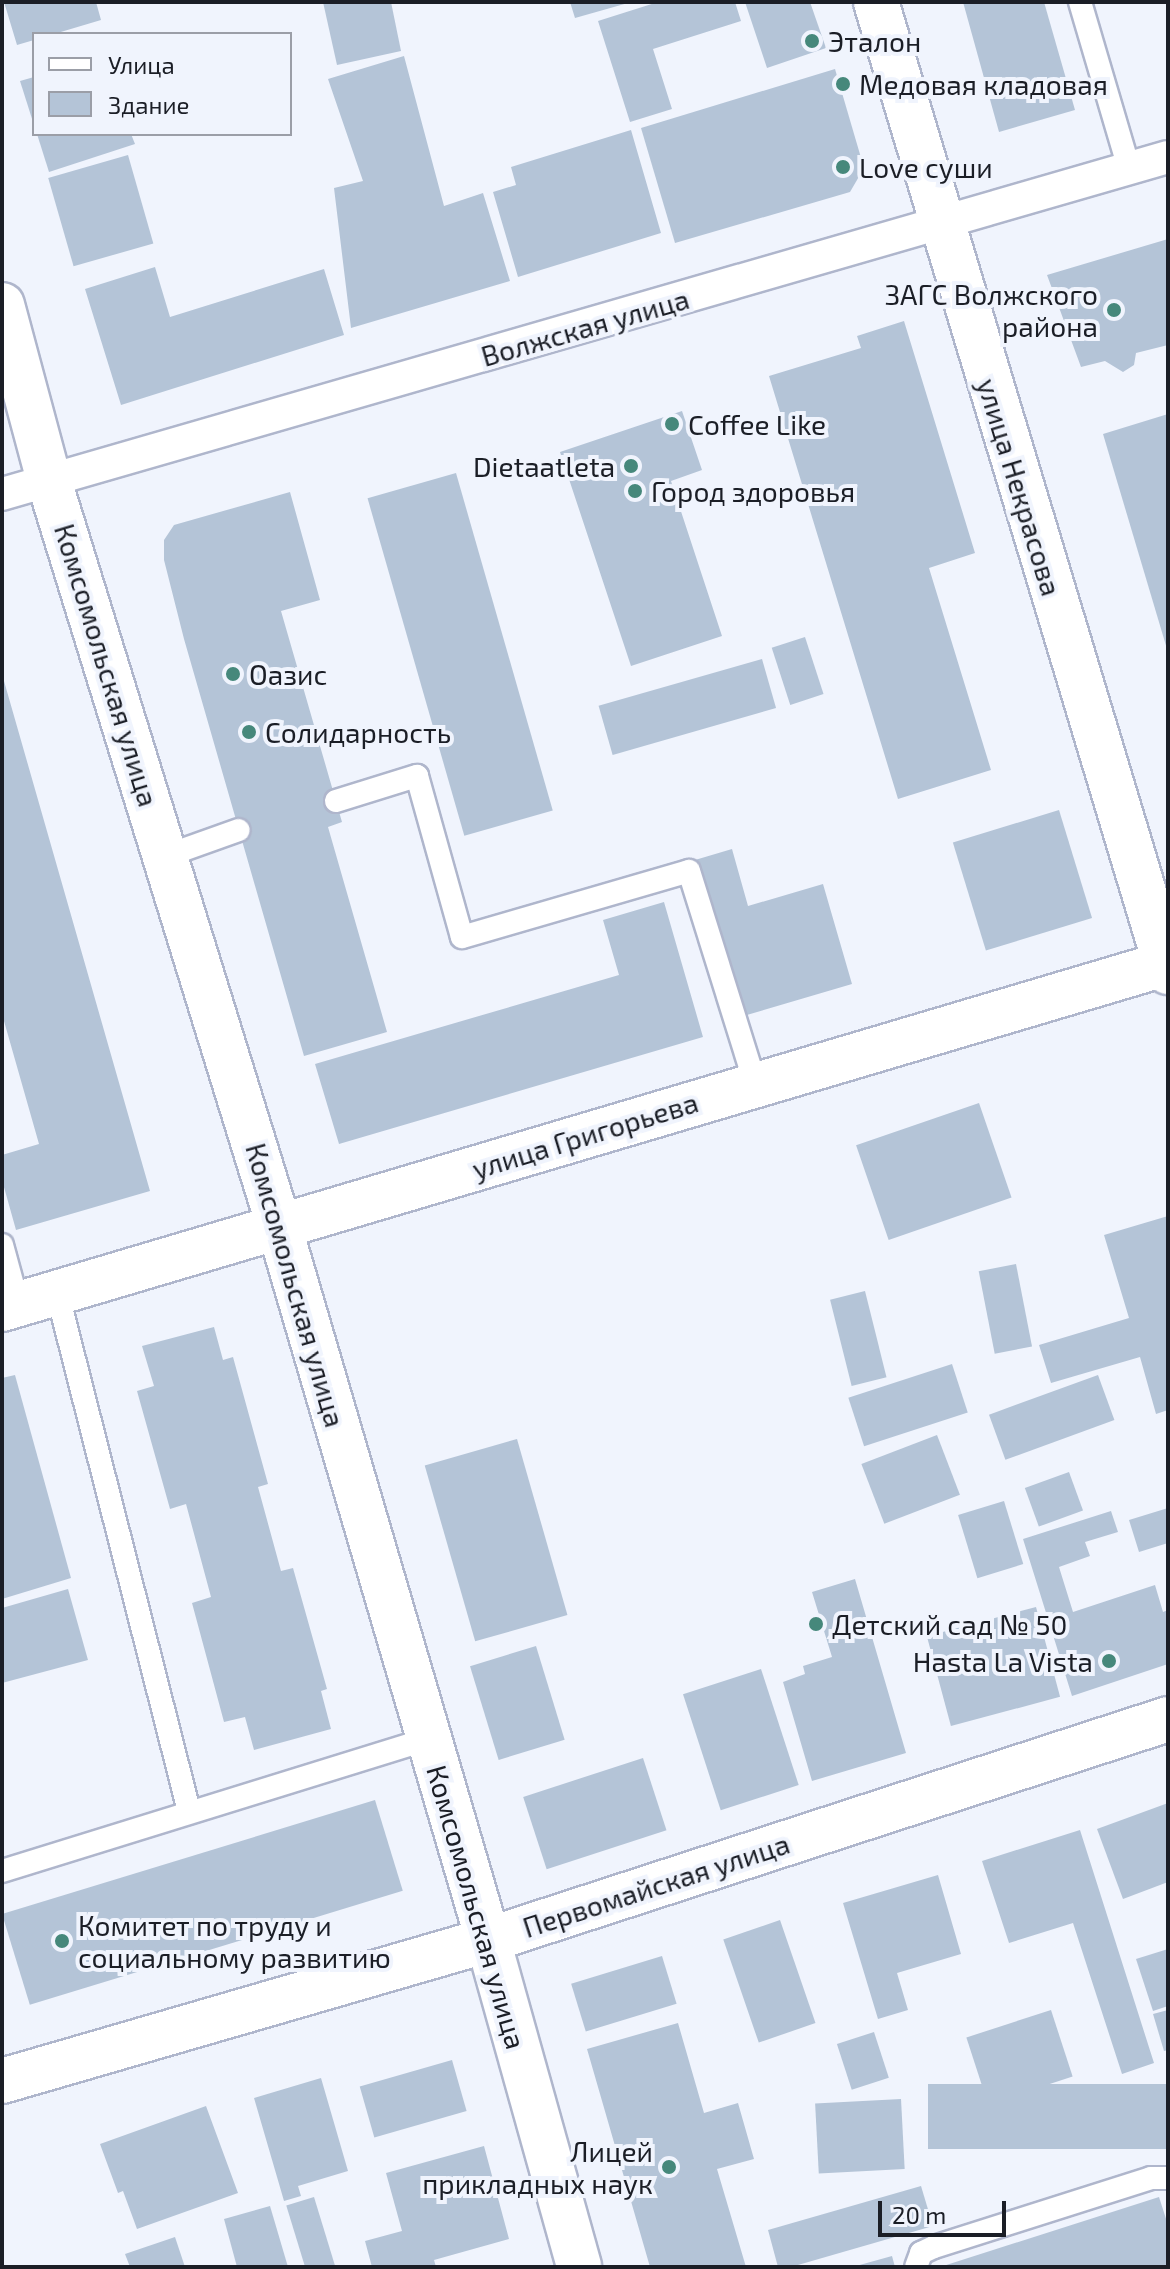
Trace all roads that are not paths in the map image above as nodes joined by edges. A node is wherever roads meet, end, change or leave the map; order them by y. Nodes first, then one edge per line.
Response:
1 (876, 2) edge
2 (1080, 2) edge
3 (1168, 157) edge
4 (1129, 169) junction
5 (940, 226) junction
6 (2, 305) edge
7 (49, 481) junction
8 (2, 494) edge
9 (336, 801) dead end
10 (239, 830) dead end
11 (166, 856) junction
12 (1167, 966) edge
13 (755, 1083) junction
14 (279, 1226) junction
15 (2, 1245) edge
16 (26, 1302) edge
17 (1168, 1719) edge
18 (428, 1739) junction
19 (189, 1811) junction
20 (2, 1871) edge
21 (488, 1940) junction
22 (2, 2081) edge
23 (1168, 2178) edge
24 (579, 2267) edge
25 (916, 2267) edge

1 - 5 street, улица Некрасова
2 - 4 lane
3 - 4 street, Волжская улица
4 - 5 street, Волжская улица
5 - 7 street, Волжская улица
5 - 12 street, улица Некрасова
6 - 7 street, Комсомольская улица
7 - 8 street, Волжская улица
7 - 11 street, Комсомольская улица
9 - 13 lane
10 - 11 lane
11 - 14 street, Комсомольская улица
12 - 13 street, улица Григорьева
13 - 14 street, улица Григорьева
14 - 16 street, улица Григорьева
14 - 18 street, Комсомольская улица
15 - 16 lane
16 - 19 lane
17 - 21 street, Первомайская улица
18 - 19 lane
18 - 21 street, Комсомольская улица
19 - 20 lane
21 - 22 street, Первомайская улица
21 - 24 street, Комсомольская улица
23 - 25 lane

